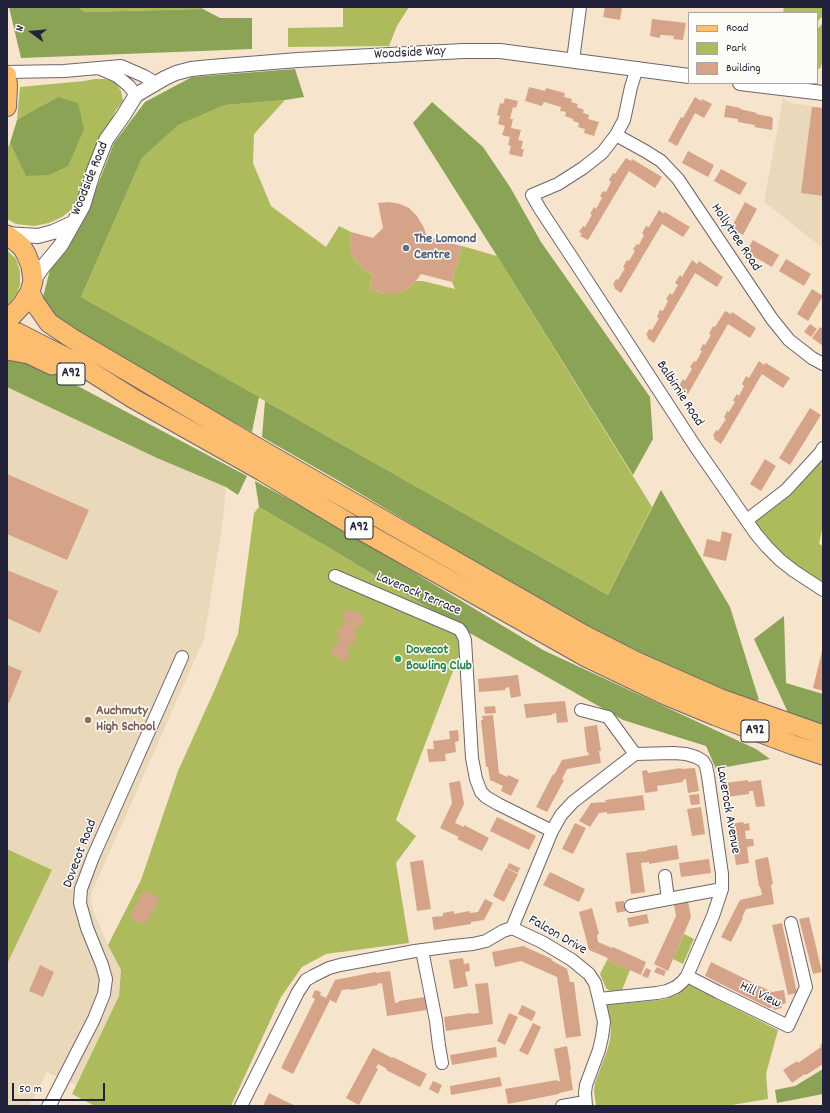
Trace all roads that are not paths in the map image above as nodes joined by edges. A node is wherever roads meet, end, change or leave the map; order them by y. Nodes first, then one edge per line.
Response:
1 (580, 7) edge
2 (573, 60) junction
3 (98, 68) junction
4 (637, 68) junction
5 (688, 76) edge
6 (7, 78) edge
7 (156, 83) junction
8 (748, 84) edge
9 (823, 93) edge
10 (136, 95) junction
11 (7, 107) edge
12 (616, 135) junction
13 (73, 223) junction
14 (7, 234) edge
15 (31, 286) junction
16 (7, 321) edge
17 (7, 332) edge
18 (7, 350) edge
19 (823, 364) edge
20 (134, 399) junction
21 (823, 448) edge
22 (747, 520) junction
23 (335, 576) dead end
24 (823, 590) edge
25 (182, 657) dead end
26 (719, 707) junction
27 (581, 710) dead end
28 (823, 735) edge
29 (635, 754) junction
30 (823, 755) edge
31 (552, 831) junction
32 (665, 876) dead end
33 (722, 889) junction
34 (668, 899) junction
35 (631, 906) dead end
36 (791, 923) dead end
37 (512, 928) junction
38 (422, 950) junction
39 (687, 976) junction
40 (599, 999) junction
41 (442, 1063) dead end
42 (586, 1104) edge
43 (53, 1105) edge
44 (241, 1106) edge
45 (562, 1106) edge

1 - 2 street
2 - 4 street, Woodside Way
2 - 7 street, Woodside Way
3 - 6 street
3 - 7 street
3 - 10 street
4 - 5 street, Woodside Way
4 - 12 street
6 - 11 main road
7 - 10 street, Woodside Way
8 - 9 street
10 - 13 street, Woodside Road
12 - 19 street, Hollytree Road
12 - 22 street, Balbirnie Road
13 - 14 street, Woodside Road
13 - 15 street, Woodside Road
14 - 15 highway, A92
15 - 16 highway
15 - 26 highway, A92
17 - 20 highway, A92
18 - 20 highway, A92
20 - 26 highway, A92
21 - 22 street
22 - 24 street, Balbirnie Road
23 - 31 street, Laverock Terrace
25 - 43 street, Dovecot Road
26 - 28 highway, A92
26 - 30 highway, A92
27 - 29 street
29 - 31 street
29 - 33 street, Laverock Avenue
31 - 37 street
32 - 34 street
33 - 34 street
33 - 39 street, Laverock Avenue
34 - 35 street
36 - 39 street, Hill View
37 - 38 street, Falcon Drive
37 - 40 street, Falcon Drive
38 - 41 street
38 - 44 street, Falcon Drive
39 - 40 street, Laverock Avenue
40 - 42 street, Falcon Drive
42 - 45 street

